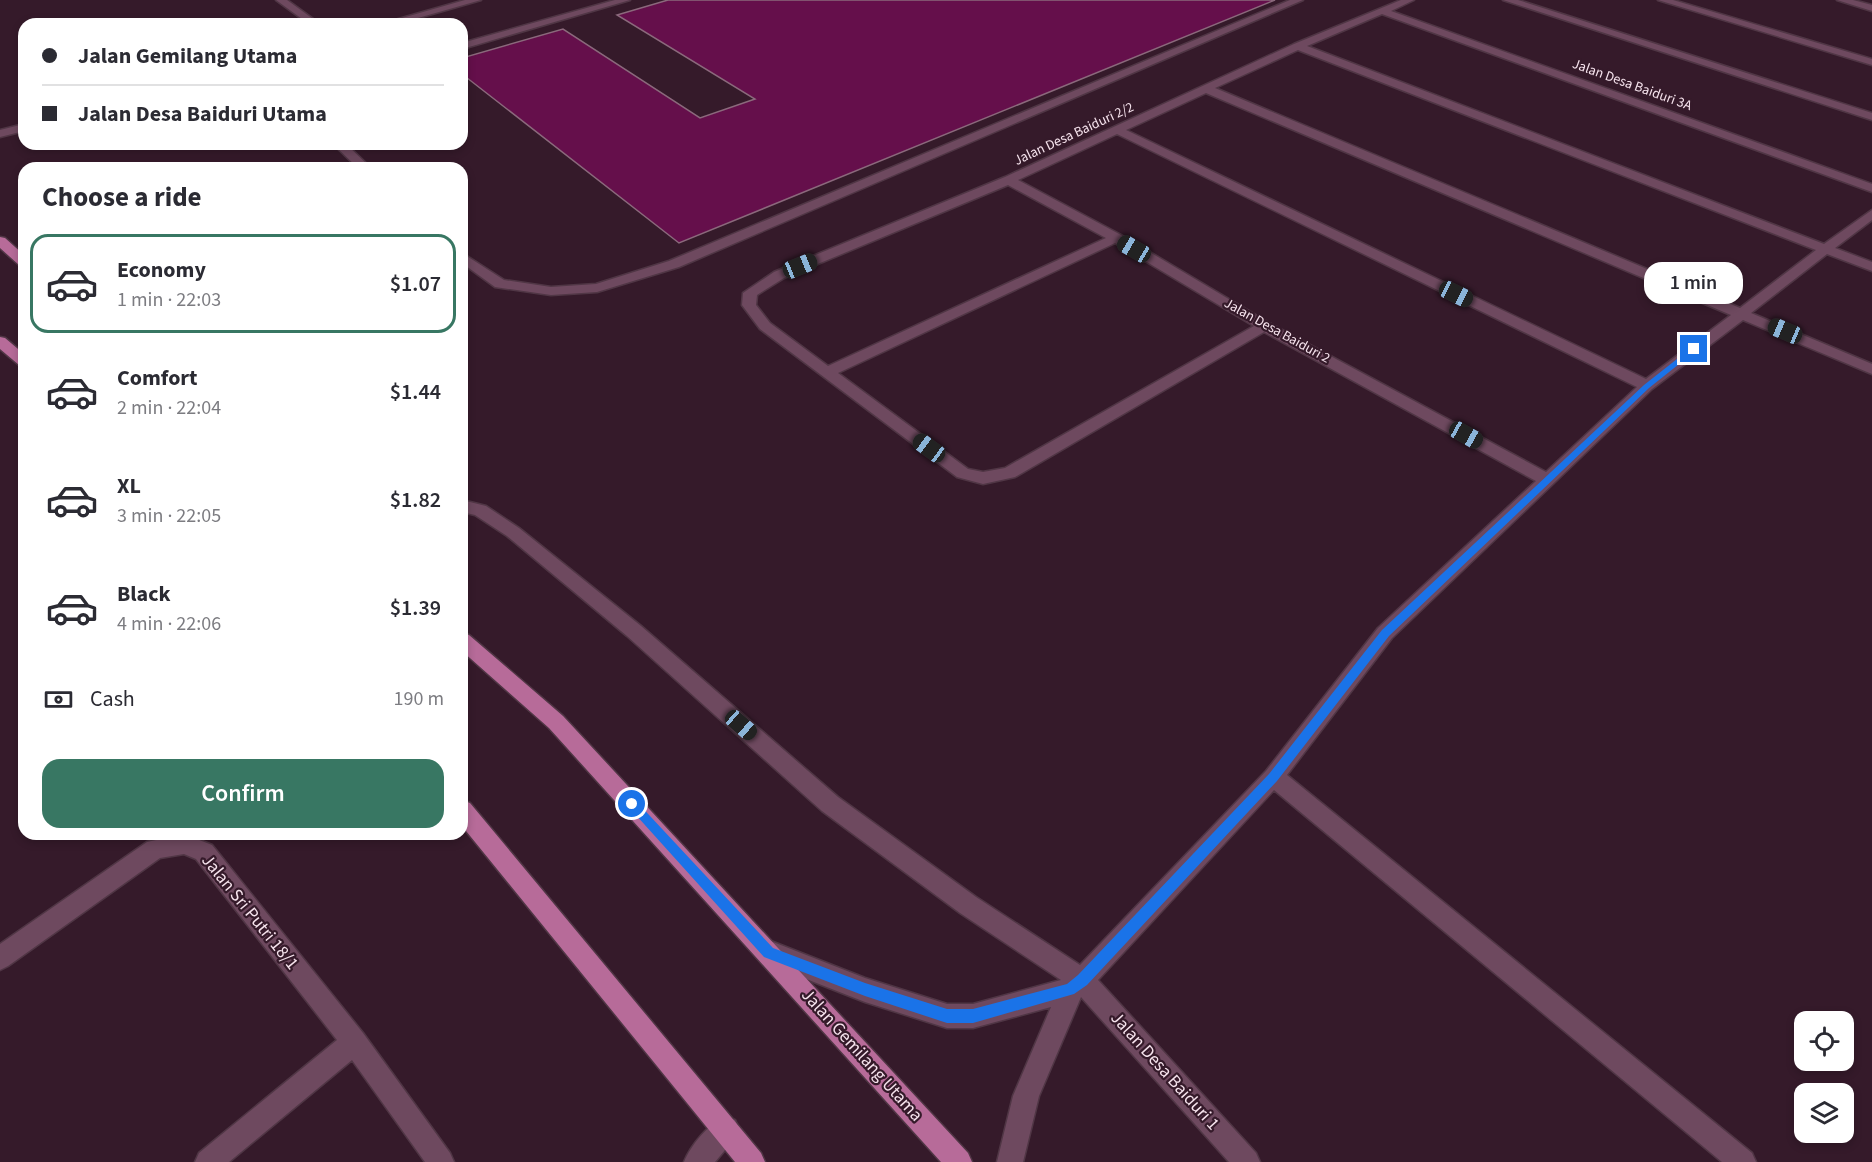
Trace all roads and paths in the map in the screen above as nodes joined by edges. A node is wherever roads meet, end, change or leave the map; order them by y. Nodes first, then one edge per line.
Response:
1 (281, 0) edge
2 (439, 0) edge
3 (476, 0) edge
4 (625, 0) edge
5 (1298, 0) edge
6 (1409, 0) edge
7 (1508, 0) edge
8 (1663, 0) edge
9 (1842, 0) edge
10 (450, 7) junction
11 (1872, 8) edge
12 (1382, 11) junction
13 (306, 18) edge
14 (409, 18) edge
15 (468, 44) edge
16 (1298, 46) junction
17 (1872, 62) edge
18 (1207, 90) junction
19 (1872, 117) edge
20 (18, 129) edge
21 (1117, 130) junction
22 (0, 134) edge
23 (346, 150) edge
24 (358, 162) edge
25 (1009, 180) junction
26 (1872, 188) edge
27 (1872, 214) edge
28 (1116, 238) junction
29 (0, 241) edge
30 (1824, 249) junction
31 (18, 257) edge
32 (468, 261) edge
33 (1872, 267) edge
34 (1742, 312) junction
35 (1264, 326) junction
36 (0, 341) edge
37 (18, 357) edge
38 (1872, 369) edge
39 (827, 372) junction
40 (1647, 386) junction
41 (1546, 480) junction
42 (468, 507) edge
43 (468, 645) edge
44 (1273, 777) junction
45 (468, 817) edge
46 (768, 952) junction
47 (0, 958) edge
48 (1076, 985) junction
49 (354, 1042) junction
50 (726, 1129) junction
51 (208, 1162) edge
52 (441, 1162) edge
53 (697, 1162) edge
54 (752, 1162) edge
55 (959, 1162) edge
56 (1010, 1162) edge
57 (1247, 1162) edge
58 (1743, 1162) edge

1 - 13 street
2 - 10 street
3 - 10 street
4 - 15 street
5 - 32 street
6 - 12 street, Jalan Desa Baiduri 2/2
7 - 19 street
8 - 17 street
9 - 11 street
10 - 14 street
12 - 16 street, Jalan Desa Baiduri 2/2
12 - 26 street, Jalan Desa Baiduri 3A
16 - 18 street, Jalan Desa Baiduri 2/2
16 - 30 street
18 - 21 street, Jalan Desa Baiduri 2/2
18 - 34 street
20 - 22 street
21 - 25 street, Jalan Desa Baiduri 2/2
21 - 40 street
23 - 24 street
25 - 28 street, Jalan Desa Baiduri 2
25 - 39 street, Jalan Desa Baiduri 2/2
27 - 30 street
28 - 35 street, Jalan Desa Baiduri 2
28 - 39 street
29 - 31 main road
30 - 33 street
30 - 34 street
34 - 38 street
34 - 40 street
35 - 39 street
35 - 41 street, Jalan Desa Baiduri 2
36 - 37 main road
40 - 41 street
41 - 44 street
42 - 48 street, Jalan Desa Baiduri 1
43 - 46 main road, Jalan Gemilang Utama
44 - 48 street
44 - 58 street
45 - 50 main road
46 - 48 street
46 - 55 main road, Jalan Gemilang Utama
47 - 49 street, Jalan Sri Putri 18/1
48 - 56 street
48 - 57 street, Jalan Desa Baiduri 1
49 - 51 street
49 - 52 street, Jalan Sri Putri 18/1
50 - 53 street
50 - 54 main road

